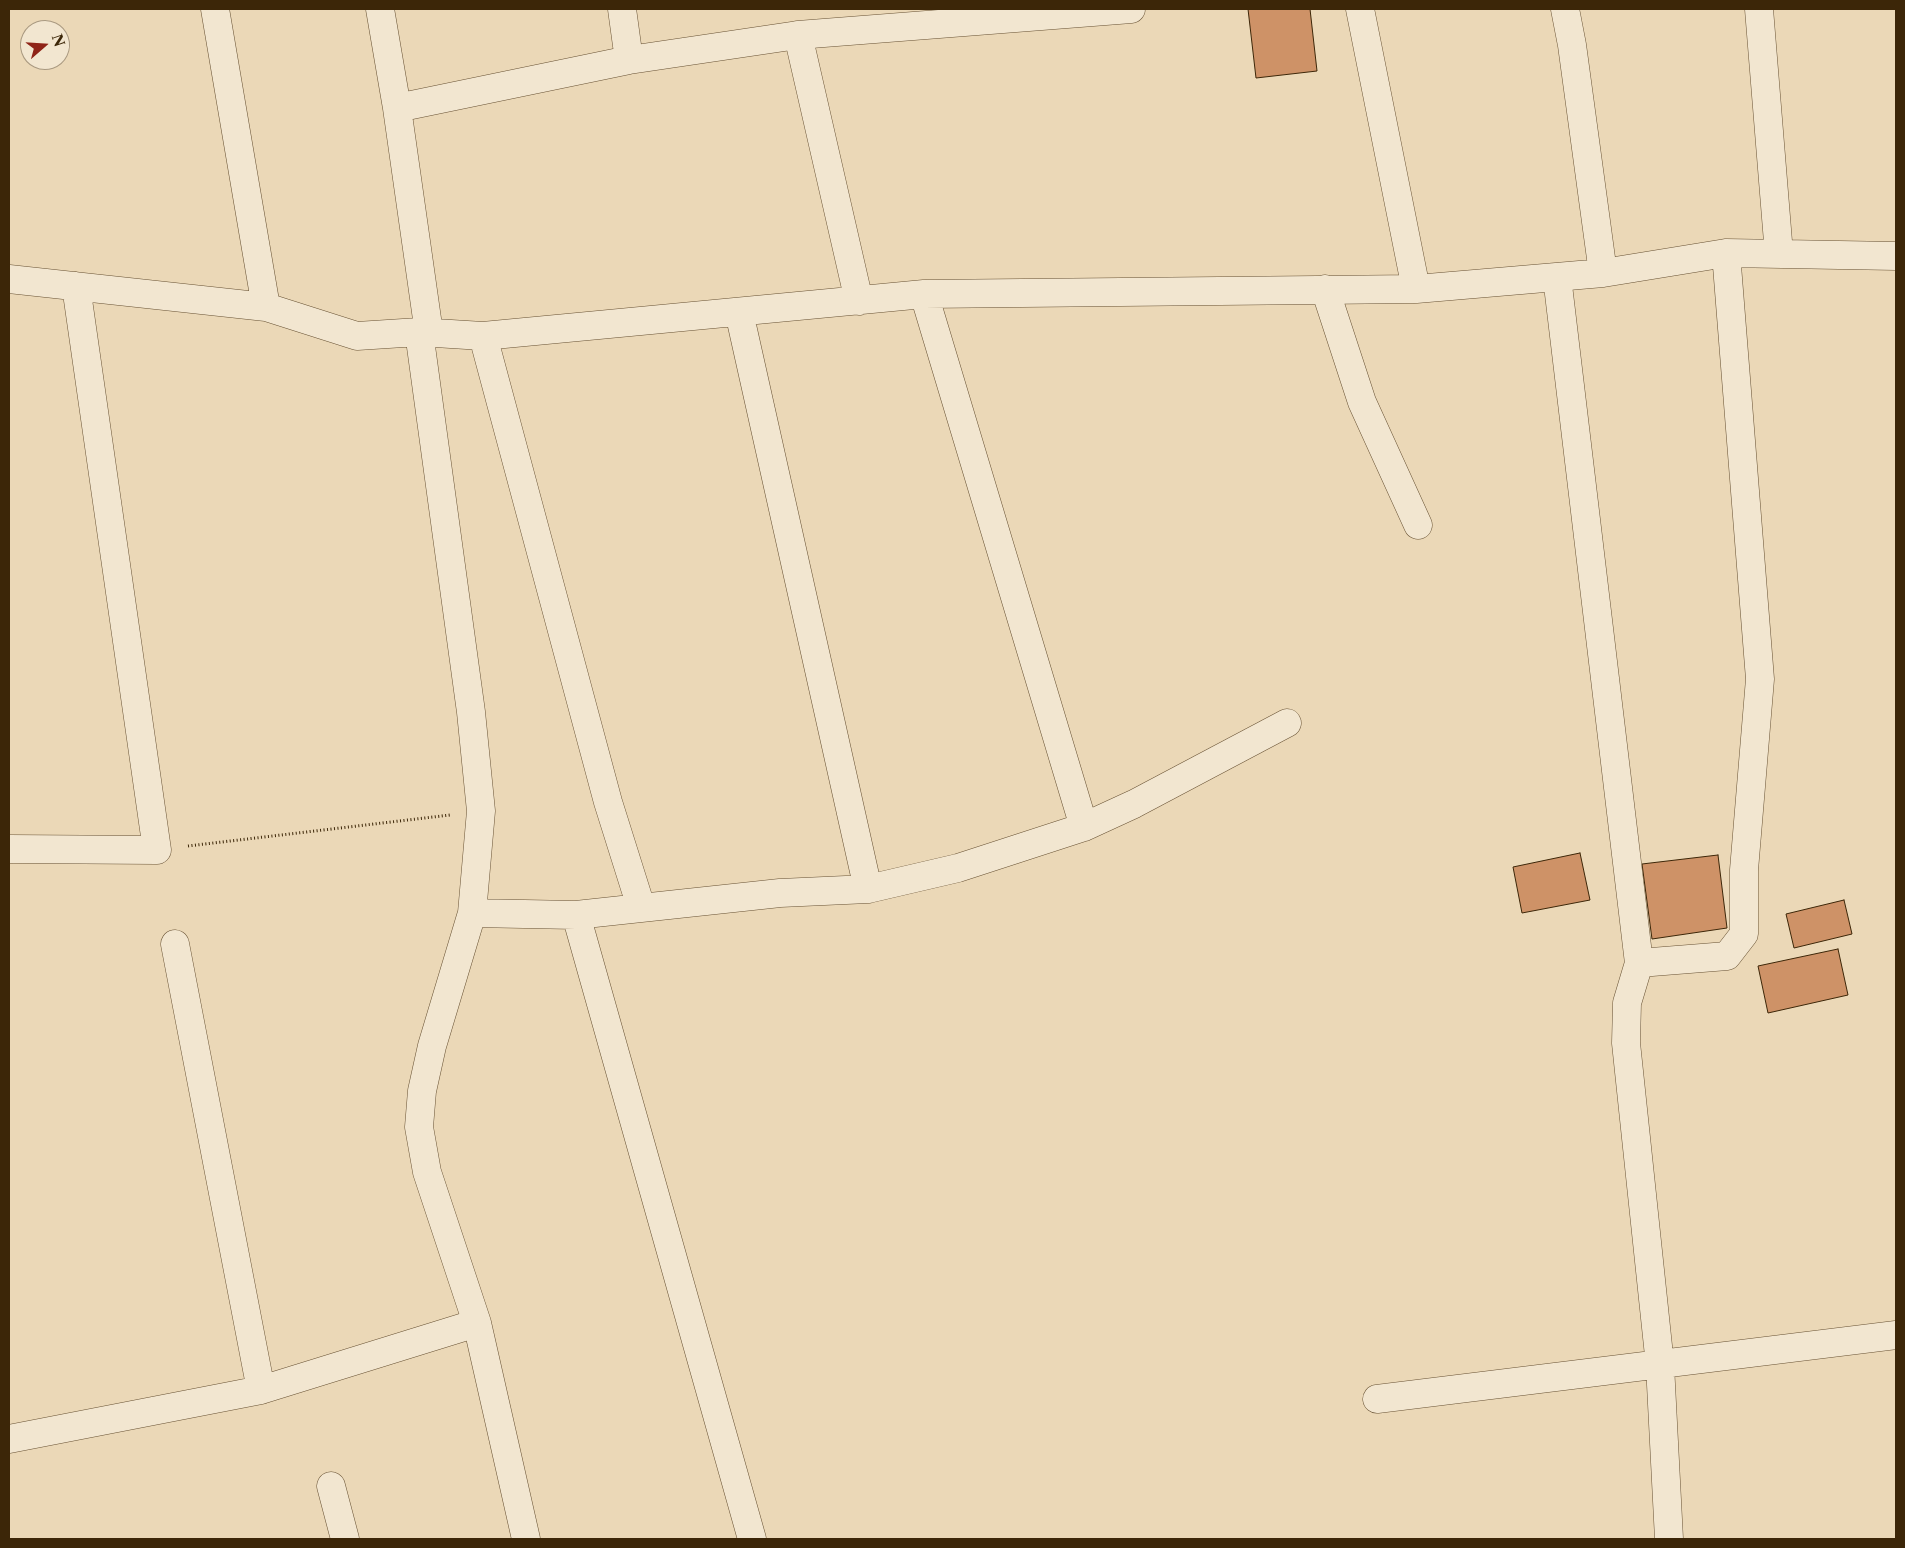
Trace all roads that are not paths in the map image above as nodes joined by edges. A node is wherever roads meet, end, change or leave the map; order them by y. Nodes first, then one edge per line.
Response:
1 (215, 9) edge
2 (380, 9) edge
3 (622, 9) edge
4 (1131, 9) edge
5 (1360, 9) edge
6 (1565, 9) edge
7 (1759, 9) edge
8 (798, 35) junction
9 (629, 60) junction
10 (397, 108) junction
11 (1726, 253) junction
12 (1779, 254) junction
13 (1896, 256) edge
14 (1603, 273) junction
15 (1557, 278) junction
16 (9, 279) edge
17 (76, 286) junction
18 (1325, 289) junction
19 (1416, 290) junction
20 (924, 294) junction
21 (859, 301) junction
22 (266, 307) junction
23 (739, 312) junction
24 (424, 333) junction
25 (483, 336) junction
26 (1418, 525) dead end
27 (1287, 723) dead end
28 (1084, 826) junction
29 (9, 849) edge
30 (868, 889) junction
31 (641, 907) junction
32 (472, 913) junction
33 (576, 915) junction
34 (176, 944) dead end
35 (1639, 963) junction
36 (477, 1323) junction
37 (1896, 1335) edge
38 (1660, 1365) junction
39 (260, 1390) junction
40 (1377, 1399) dead end
41 (9, 1439) edge
42 (331, 1486) dead end
43 (345, 1539) edge
44 (526, 1539) edge
45 (752, 1539) edge
46 (1669, 1539) edge

1 - 22 street
2 - 10 street
3 - 9 street
4 - 8 street
5 - 19 street
6 - 14 street
7 - 12 street
8 - 9 street
8 - 21 street
9 - 10 street
10 - 24 street
11 - 12 street
11 - 14 street
11 - 35 street
12 - 13 street
14 - 15 street
15 - 19 street
15 - 35 street
16 - 17 street
17 - 22 street
17 - 29 street
18 - 19 street
18 - 20 street
18 - 26 street
20 - 21 street
20 - 28 street
21 - 23 street
22 - 24 street
23 - 25 street
23 - 30 street
24 - 25 street
24 - 32 street
25 - 31 street
27 - 28 street
28 - 30 street
30 - 31 street
31 - 33 street
32 - 33 street
32 - 36 street
33 - 45 street
34 - 39 street
35 - 38 street
36 - 39 street
36 - 44 street
37 - 38 street
38 - 40 street
38 - 46 street
39 - 41 street
42 - 43 street

